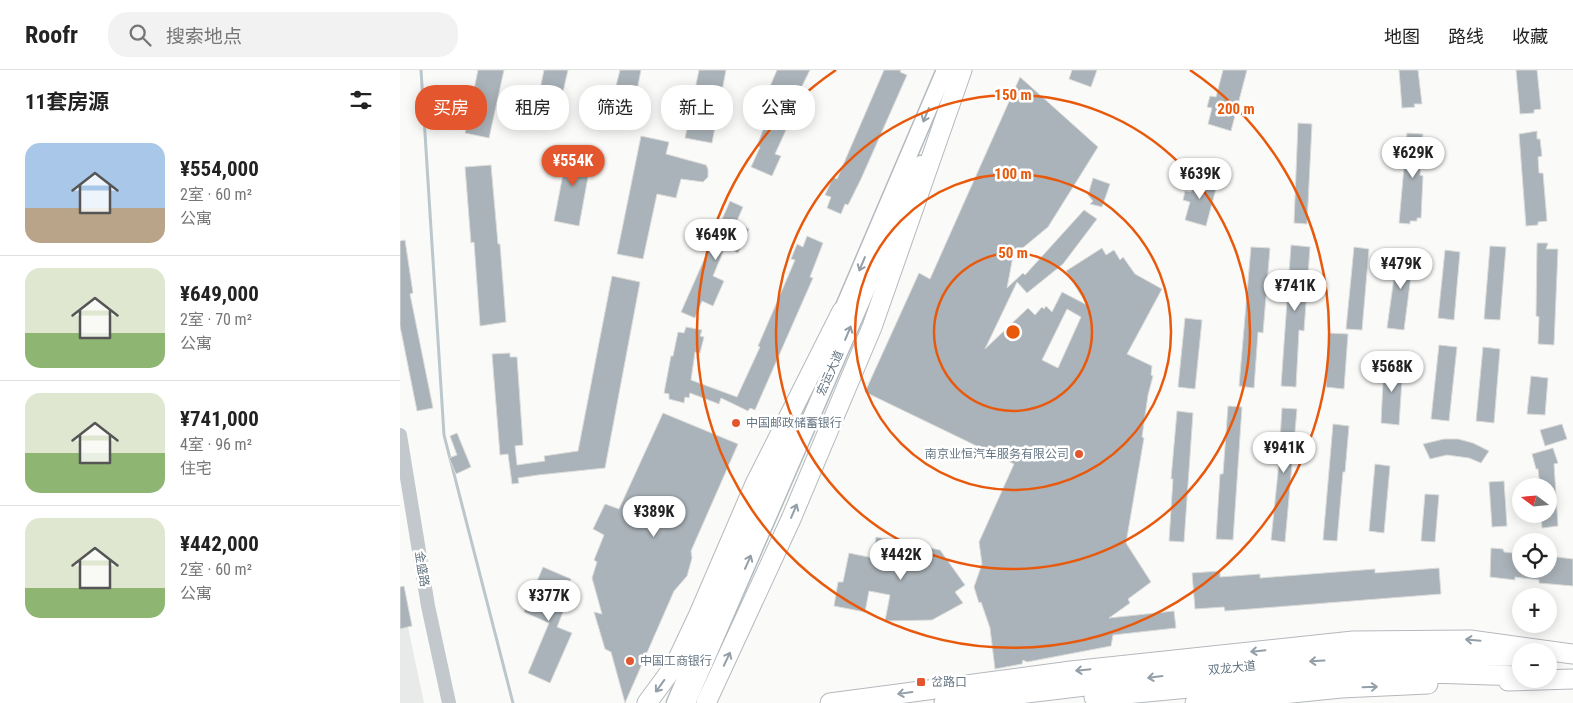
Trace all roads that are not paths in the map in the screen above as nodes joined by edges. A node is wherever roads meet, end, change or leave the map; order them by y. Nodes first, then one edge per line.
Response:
1 (945, 70) edge
2 (961, 70) edge
3 (842, 311) junction
4 (400, 434) edge
5 (1573, 655) edge
6 (1512, 656) edge
7 (1557, 656) edge
8 (1367, 664) junction
9 (1512, 675) edge
10 (1557, 677) edge
11 (1573, 678) edge
12 (449, 703) edge
13 (647, 703) edge
14 (675, 703) edge
15 (687, 703) edge
16 (706, 703) edge
17 (830, 703) edge
18 (944, 703) edge
19 (1039, 703) edge
20 (1195, 703) edge

1 -> 3 main road, 宏运大道
15 -> 2 main road, 宏运大道
16 -> 2 highway
3 -> 13 highway
3 - 14 main road, 宏运大道
4 - 12 street, 金盛路
5 - 7 highway
5 -> 17 highway, 双龙大道
6 - 8 highway, 双龙大道
8 - 9 highway, 双龙大道
8 -> 18 highway, 双龙大道
8 - 19 highway, 双龙大道
10 - 11 highway
20 -> 11 highway

